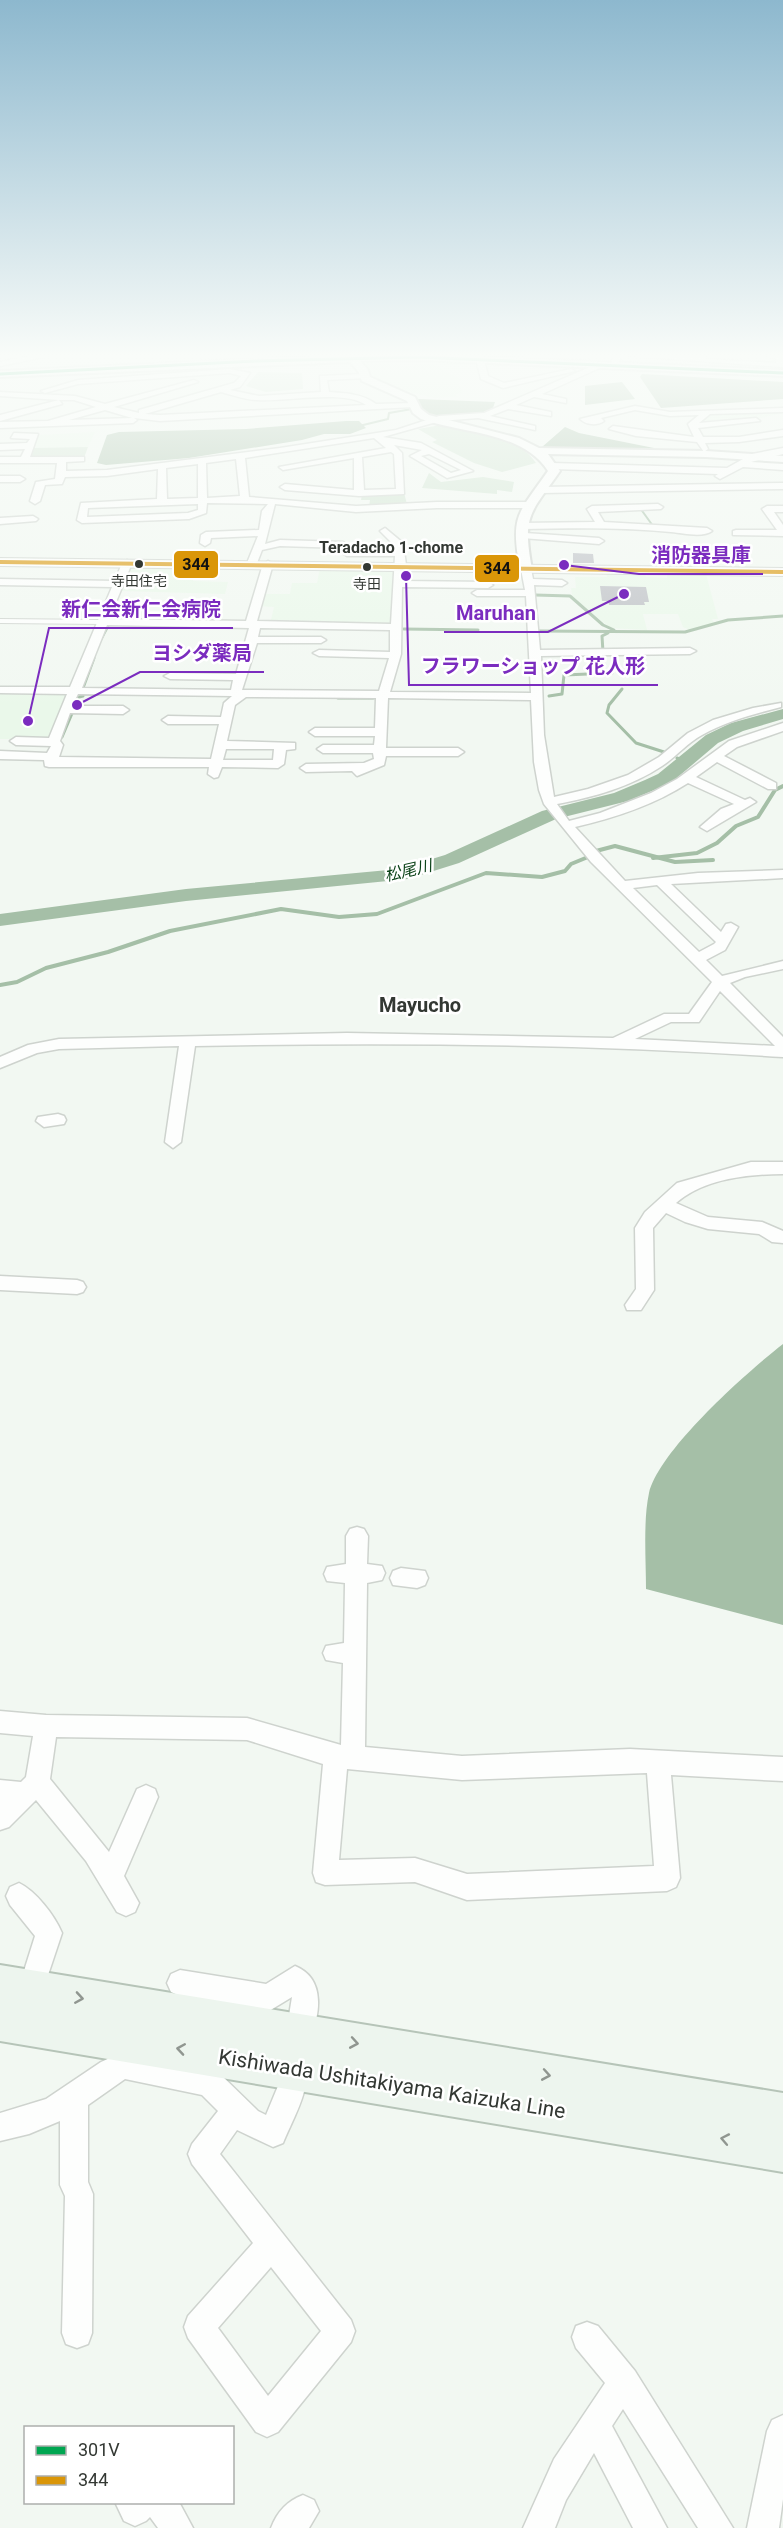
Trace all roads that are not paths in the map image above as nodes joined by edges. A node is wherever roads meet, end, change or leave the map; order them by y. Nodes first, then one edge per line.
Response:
1 (62, 474) edge
2 (120, 474) edge
3 (162, 474) edge
4 (202, 474) edge
5 (242, 474) edge
6 (284, 474) edge
7 (358, 474) edge
8 (400, 474) edge
9 (552, 474) edge
10 (599, 474) edge
11 (724, 474) edge
12 (783, 474) edge
13 (1, 475) edge
14 (20, 479) dead end
15 (763, 486) junction
16 (783, 486) edge
17 (285, 487) junction
18 (700, 487) junction
19 (590, 489) junction
20 (541, 490) junction
21 (359, 493) junction
22 (119, 494) junction
23 (39, 498) dead end
24 (245, 499) junction
25 (204, 501) junction
26 (162, 502) junction
27 (287, 502) junction
28 (437, 505) junction
29 (529, 505) junction
30 (271, 506) dead end
31 (658, 507) dead end
32 (620, 508) junction
33 (783, 509) edge
34 (564, 513) dead end
35 (449, 516) dead end
36 (141, 518) junction
37 (33, 519) dead end
38 (0, 521) edge
39 (569, 526) junction
40 (602, 526) junction
41 (631, 527) junction
42 (140, 528) dead end
43 (521, 531) junction
44 (707, 531) dead end
45 (263, 533) junction
46 (736, 533) dead end
47 (783, 533) edge
48 (391, 534) dead end
49 (599, 541) dead end
50 (205, 543) dead end
51 (358, 547) dead end
52 (256, 555) junction
53 (399, 556) junction
54 (0, 562) edge
55 (127, 563) junction
56 (268, 564) junction
57 (783, 572) edge
58 (528, 581) junction
59 (0, 582) edge
60 (562, 583) dead end
61 (118, 584) junction
62 (398, 584) junction
63 (488, 585) dead end
64 (477, 593) dead end
65 (0, 621) edge
66 (103, 622) junction
67 (255, 625) junction
68 (396, 633) junction
69 (335, 638) dead end
70 (252, 640) junction
71 (321, 640) dead end
72 (631, 641) dead end
73 (535, 653) junction
74 (589, 653) junction
75 (319, 654) dead end
76 (394, 655) junction
77 (690, 666) dead end
78 (170, 676) dead end
79 (239, 677) junction
80 (0, 690) edge
81 (74, 692) junction
82 (239, 694) junction
83 (383, 697) junction
84 (538, 698) junction
85 (777, 705) dead end
86 (69, 709) junction
87 (123, 710) dead end
88 (225, 721) junction
89 (174, 724) dead end
90 (783, 727) edge
91 (315, 732) dead end
92 (380, 732) junction
93 (16, 741) dead end
94 (54, 742) junction
95 (220, 745) junction
96 (323, 749) dead end
97 (379, 750) junction
98 (458, 752) dead end
99 (715, 756) junction
100 (5, 757) edge
101 (51, 760) junction
102 (306, 768) dead end
103 (215, 769) junction
104 (687, 778) junction
105 (767, 786) dead end
106 (550, 802) junction
107 (566, 825) junction
108 (706, 827) dead end
109 (783, 874) edge
110 (659, 880) junction
111 (623, 885) junction
112 (731, 927) dead end
113 (724, 942) junction
114 (697, 958) junction
115 (783, 965) edge
116 (719, 981) junction
117 (188, 1040) junction
118 (616, 1043) junction
119 (783, 1046) edge
120 (783, 1052) edge
121 (0, 1063) edge
122 (173, 1142) dead end
123 (783, 1168) edge
124 (664, 1204) junction
125 (783, 1236) edge
126 (0, 1283) edge
127 (77, 1287) dead end
128 (634, 1305) dead end
129 (357, 1536) dead end
130 (0, 1722) edge
131 (46, 1726) junction
132 (344, 1757) junction
133 (658, 1764) junction
134 (783, 1769) edge
135 (20, 1790) edge
136 (146, 1797) dead end
137 (0, 1818) edge
138 (111, 1877) junction
139 (19, 1896) dead end
140 (126, 1903) dead end
141 (180, 1983) dead end
142 (16, 1988) edge
143 (0, 2020) edge
144 (296, 2051) junction
145 (74, 2098) junction
146 (236, 2109) junction
147 (783, 2115) edge
148 (0, 2127) edge
149 (783, 2150) edge
150 (272, 2244) junction
151 (76, 2333) dead end
152 (587, 2337) dead end
153 (624, 2382) junction
154 (593, 2427) junction
155 (783, 2431) edge
156 (160, 2504) edge
157 (177, 2528) edge
158 (539, 2528) edge
159 (651, 2528) edge
160 (717, 2528) edge
161 (763, 2528) edge

1 - 23 street
2 - 22 street
3 - 26 street
4 - 25 street
5 - 24 street
6 - 17 street
7 - 21 street
8 - 21 street
9 - 20 street
10 - 19 street
11 - 18 street
12 - 15 street
13 - 14 street
15 - 16 street
15 - 18 street
17 - 21 street
17 - 27 street
18 - 19 street
19 - 20 street
20 - 29 street
22 - 26 street
22 - 36 street
24 - 25 street
24 - 27 street
25 - 26 street
25 - 36 street
27 - 28 street
28 - 29 street
28 - 35 street
29 - 43 street
30 - 45 street
31 - 32 street
32 - 40 street
32 - 41 street
33 - 47 street
34 - 39 street
36 - 42 street
37 - 38 street
39 - 40 street
39 - 43 street
40 - 41 street
41 - 44 street
43 - 49 street
43 - 58 street
45 - 50 street
45 - 52 street
46 - 47 street
48 - 53 street
51 - 53 street
52 - 53 street
52 - 55 main road
52 - 56 main road
53 - 56 main road
53 - 58 main road
53 - 62 street
54 - 55 main road
55 - 61 street
56 - 67 street
57 - 58 main road
58 - 60 street
58 - 64 street
58 - 73 street
59 - 61 street
61 - 66 street
62 - 63 street
62 - 68 street
65 - 66 street
66 - 67 street
66 - 81 street
67 - 68 street
67 - 70 street
68 - 69 street
68 - 76 street
70 - 71 street
70 - 79 street
72 - 74 street
73 - 74 street
73 - 84 street
74 - 77 street
75 - 76 street
76 - 83 street
78 - 79 street
79 - 82 street
80 - 81 street
81 - 82 street
81 - 86 street
82 - 83 street
82 - 88 street
83 - 84 street
83 - 92 street
84 - 106 street
85 - 106 street
86 - 87 street
86 - 94 street
88 - 89 street
88 - 95 street
90 - 99 street
91 - 92 street
92 - 97 street
93 - 94 street
94 - 101 street
95 - 103 street
95 - 103 street
96 - 97 street
97 - 98 street
97 - 102 street
99 - 104 street
99 - 105 street
100 - 101 street
101 - 103 street
104 - 107 street
104 - 108 street
106 - 107 street
107 - 111 street
109 - 110 street
110 - 111 street
110 - 113 street
111 - 114 street
112 - 113 street
113 - 114 street
114 - 116 street
115 - 116 street
116 - 118 street
116 - 119 street
117 - 118 street
117 - 121 street
117 - 122 street
118 - 120 street
123 - 124 street
124 - 125 street
124 - 128 street
126 - 127 street
129 - 132 street
130 - 131 street
131 - 132 street
131 - 135 street
132 - 133 street
132 - 133 street
133 - 134 street
135 - 137 street
135 - 138 street
136 - 138 street
138 - 140 street
139 - 142 street
141 - 144 street
142 -> 144 main road, Kishiwada Ushitakiyama Kaizuka Line
144 -> 143 main road, Kishiwada Ushitakiyama Kaizuka Line
144 - 146 street
144 -> 147 main road, Kishiwada Ushitakiyama Kaizuka Line
149 -> 144 main road, Kishiwada Ushitakiyama Kaizuka Line
145 - 146 street
145 - 148 street
145 - 151 street
146 - 150 street
150 - 150 street
152 - 153 street
153 - 154 street
153 - 160 street
154 - 158 street
154 - 159 street
155 - 161 street
156 - 157 street

